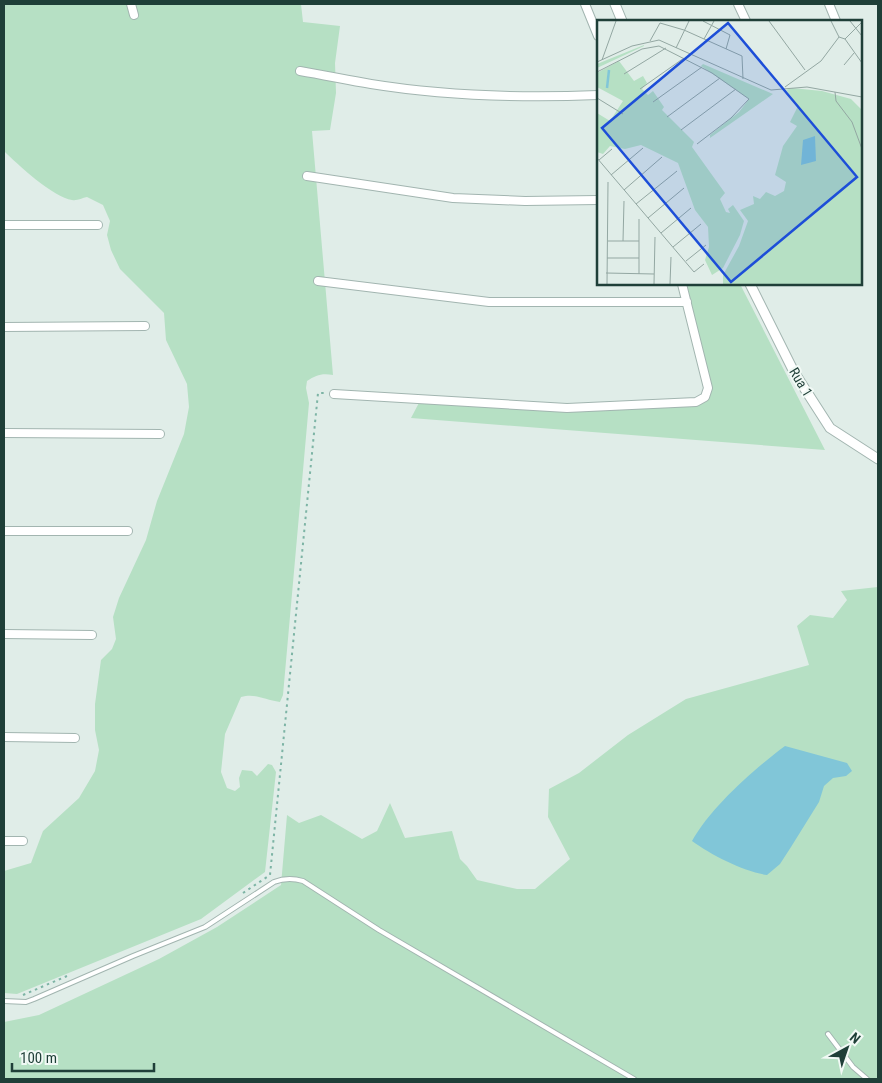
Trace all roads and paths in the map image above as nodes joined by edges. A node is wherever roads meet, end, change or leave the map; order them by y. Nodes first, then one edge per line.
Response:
1 (131, 4) edge
2 (585, 4) edge
3 (615, 4) edge
4 (738, 4) edge
5 (829, 4) edge
6 (134, 15) dead end
7 (622, 20) edge
8 (746, 20) edge
9 (836, 20) edge
10 (597, 34) edge
11 (300, 71) dead end
12 (597, 96) edge
13 (307, 176) dead end
14 (597, 200) edge
15 (4, 225) edge
16 (98, 225) dead end
17 (318, 281) dead end
18 (682, 285) edge
19 (753, 285) edge
20 (687, 302) junction
21 (145, 326) dead end
22 (4, 328) edge
23 (334, 394) joint
24 (4, 433) edge
25 (160, 434) dead end
26 (878, 459) edge
27 (4, 531) edge
28 (128, 531) dead end
29 (4, 634) edge
30 (92, 635) dead end
31 (4, 737) edge
32 (75, 738) dead end
33 (4, 841) edge
34 (23, 842) dead end
35 (240, 895) dead end
36 (74, 974) dead end
37 (19, 996) dead end
38 (4, 1001) edge
39 (828, 1034) dead end
40 (634, 1079) edge
41 (867, 1079) edge

1 - 6 street
2 - 10 street
3 - 7 street
4 - 8 street
5 - 9 street
11 - 12 street
13 - 14 street
15 - 16 street
17 - 20 street
18 - 20 street
19 - 26 street, Rua 1
20 - 23 street
21 - 22 street
23 - 35 path
24 - 25 street
27 - 28 street
29 - 30 street
31 - 32 street
33 - 34 street
36 - 37 path
38 - 40 lane
39 - 41 lane

